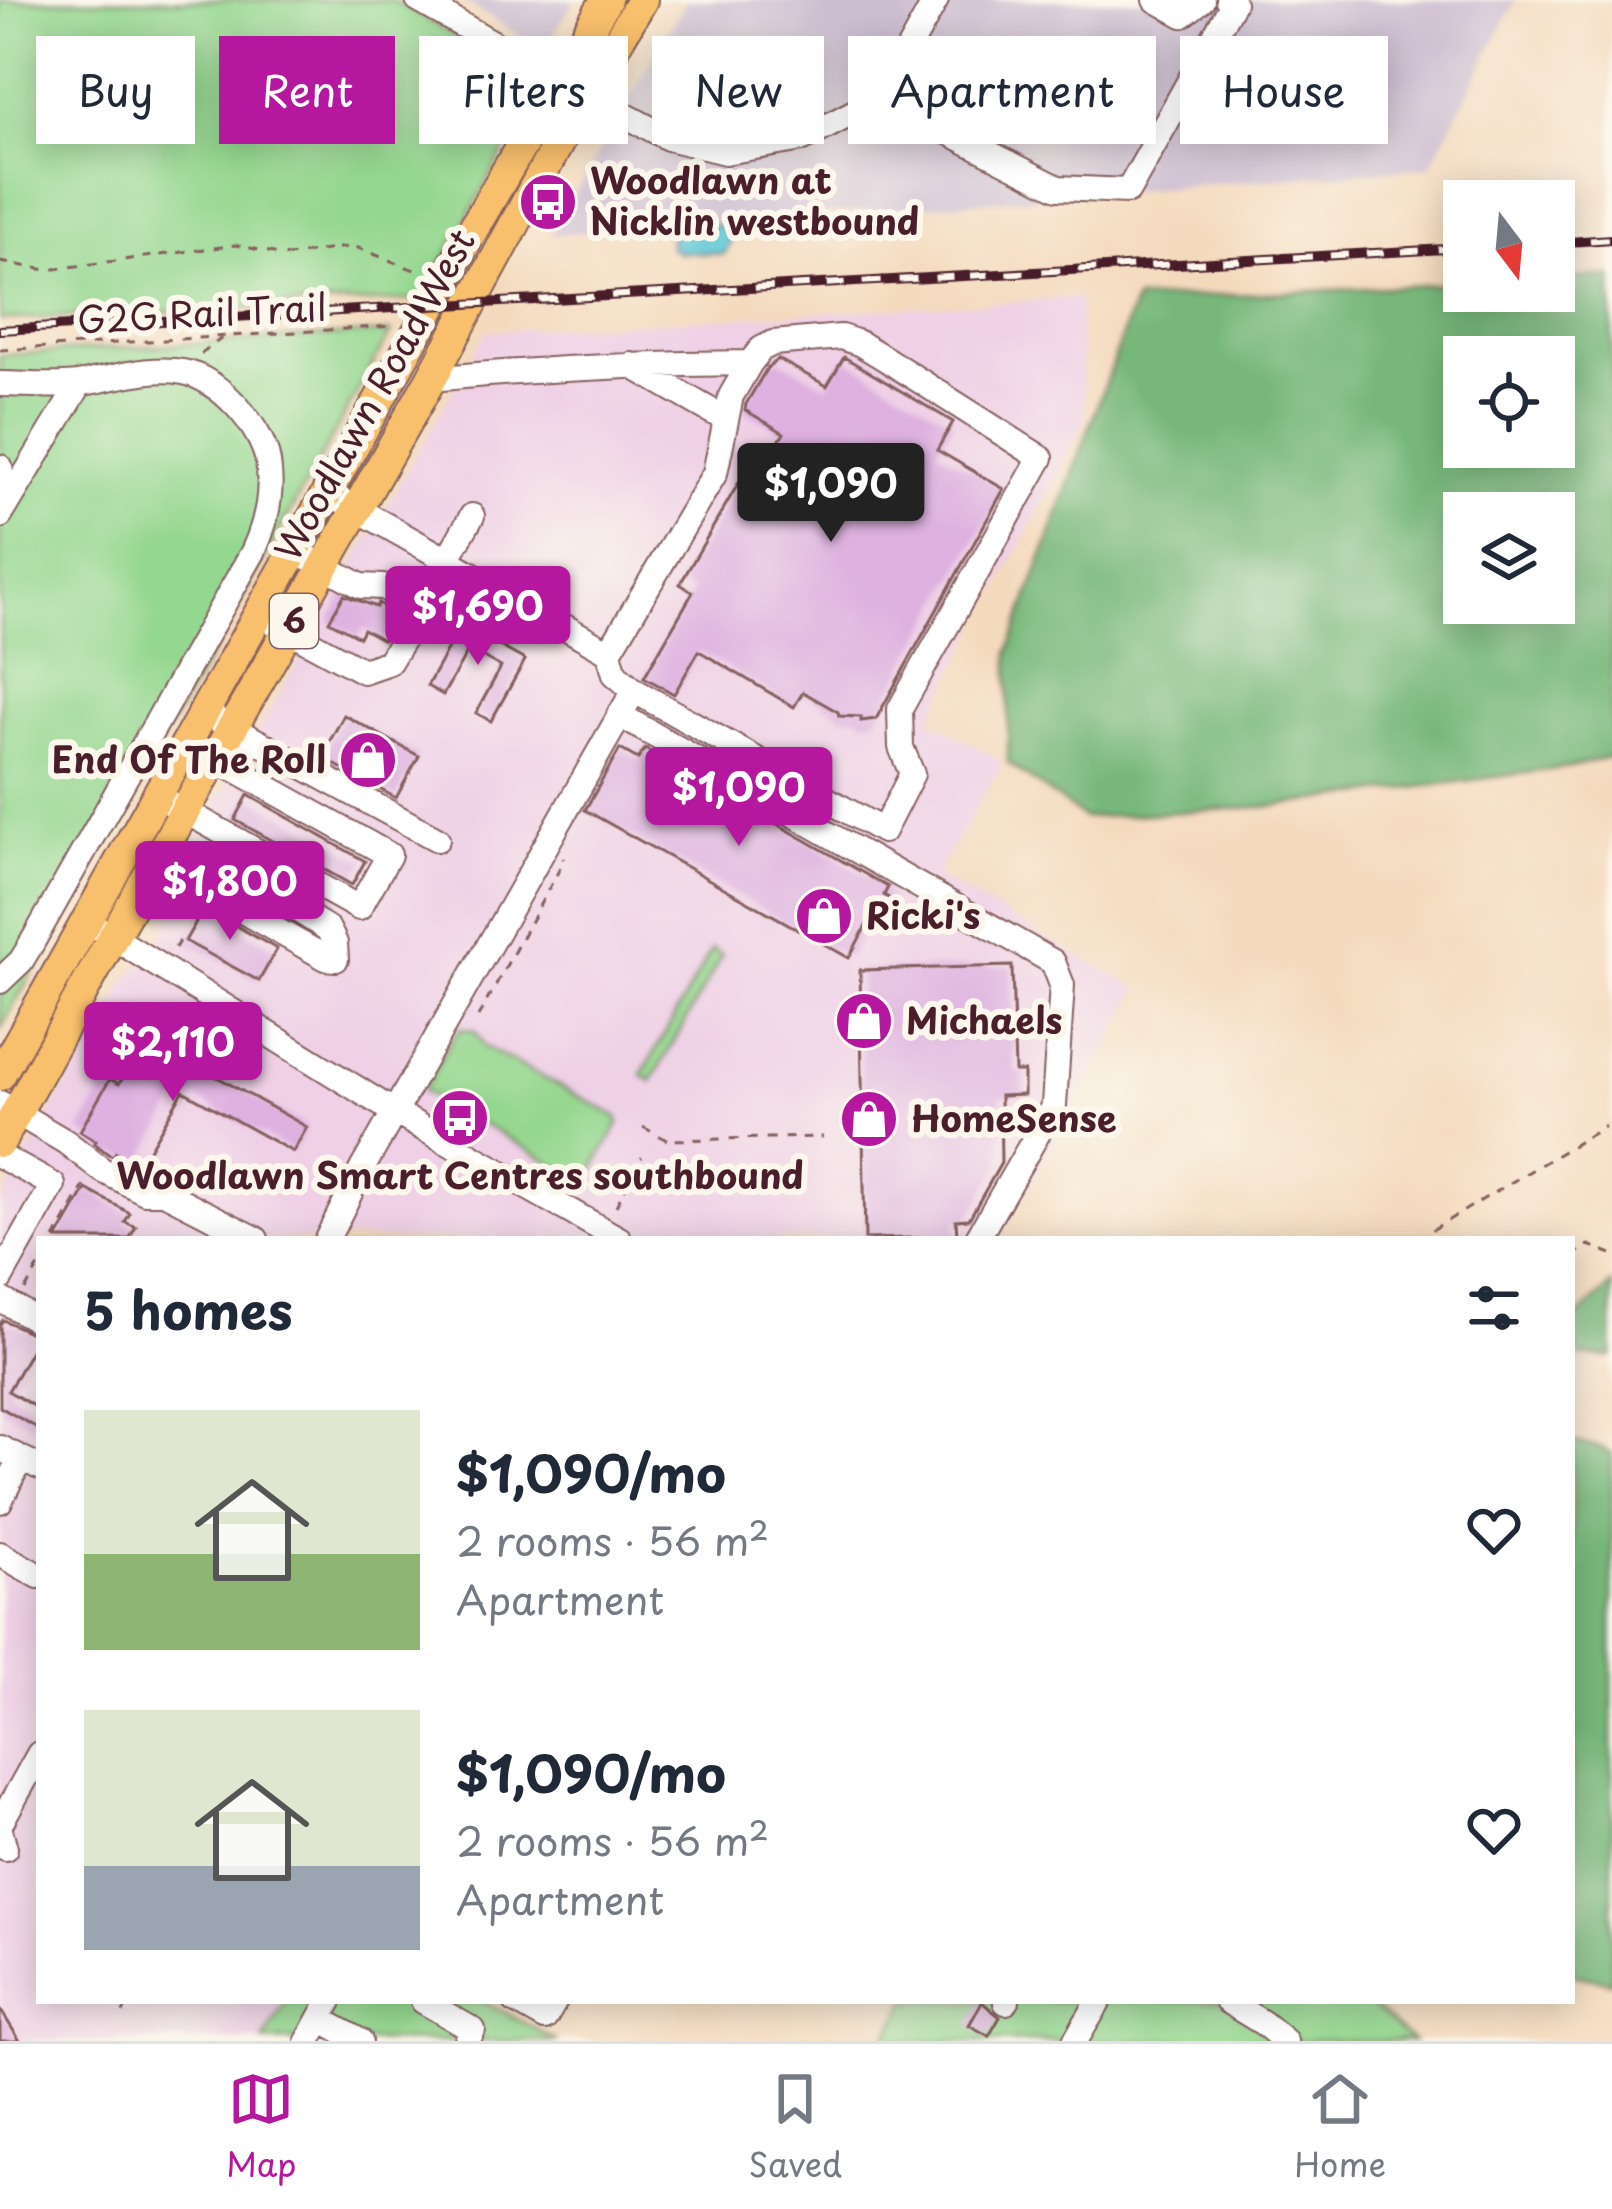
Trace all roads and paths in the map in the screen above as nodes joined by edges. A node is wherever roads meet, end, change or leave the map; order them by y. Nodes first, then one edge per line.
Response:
1 (418, 0) edge
2 (606, 0) edge
3 (642, 0) edge
4 (936, 0) edge
5 (1156, 0) edge
6 (1202, 0) edge
7 (1228, 0) edge
8 (481, 36) edge
9 (586, 36) edge
10 (621, 36) edge
11 (916, 36) edge
12 (848, 115) edge
13 (628, 116) edge
14 (1156, 141) edge
15 (523, 144) edge
16 (560, 144) edge
17 (971, 144) edge
18 (1154, 144) edge
19 (0, 262) edge
20 (428, 274) dead end
21 (407, 325) dead end
22 (0, 350) edge
23 (750, 363) junction
24 (629, 364) junction
25 (431, 379) junction
26 (0, 384) edge
27 (80, 384) junction
28 (724, 419) junction
29 (0, 467) edge
30 (327, 492) junction
31 (3, 510) edge
32 (358, 510) junction
33 (472, 515) dead end
34 (295, 551) junction
35 (447, 560) junction
36 (325, 567) junction
37 (258, 614) junction
38 (289, 630) junction
39 (609, 652) junction
40 (635, 692) junction
41 (203, 712) junction
42 (619, 715) junction
43 (232, 728) junction
44 (186, 743) junction
45 (215, 758) junction
46 (156, 795) junction
47 (185, 810) junction
48 (437, 839) dead end
49 (563, 856) dead end
50 (85, 922) junction
51 (113, 937) junction
52 (179, 941) dead end
53 (175, 948) dead end
54 (0, 981) edge
55 (478, 1017) dead end
56 (0, 1075) edge
57 (8, 1108) edge
58 (396, 1113) junction
59 (1605, 1126) dead end
60 (644, 1127) dead end
61 (823, 1137) dead end
62 (0, 1142) edge
63 (0, 1156) edge
64 (642, 1157) dead end
65 (88, 1179) dead end
66 (616, 1206) dead end
67 (584, 1231) edge
68 (56, 1236) edge
69 (250, 1236) edge
70 (328, 1236) edge
71 (978, 1236) edge
72 (1422, 1236) edge
73 (1575, 1254) edge
74 (1612, 1254) edge
75 (0, 1279) edge
76 (0, 1299) edge
77 (36, 1319) edge
78 (20, 1458) edge
79 (0, 1501) edge
80 (0, 1554) edge
81 (36, 1574) edge
82 (36, 1760) edge
83 (2, 1834) edge
84 (128, 2004) edge
85 (428, 2004) edge
86 (520, 2004) edge
87 (553, 2004) edge
88 (1098, 2004) edge
89 (1232, 2004) edge
90 (123, 2013) dead end
91 (320, 2020) edge
92 (360, 2041) edge
93 (467, 2041) edge
94 (1075, 2041) edge
95 (1285, 2041) edge

1 - 8 street
2 - 9 main road, Woodlawn Road West / 6
3 - 10 main road, Woodlawn Road West / 6
4 - 11 street
5 - 6 street
7 - 14 street
12 - 13 street
15 - 30 main road, Woodlawn Road West / 6
16 - 25 main road, Woodlawn Road West / 6
17 - 18 street
19 - 20 path
21 - 22 path, G2G Rail Trail
23 - 24 street
23 - 28 street
23 - 40 street
24 - 25 street
24 - 28 street
25 - 32 main road, Woodlawn Road West / 6
26 - 27 street
27 - 31 street
27 - 54 street
28 - 39 street
29 - 31 street
30 - 32 street
30 - 34 main road, Woodlawn Road West / 6
32 - 35 street
32 - 36 main road, Woodlawn Road West / 6
33 - 35 street
34 - 36 street
34 - 37 main road, Woodlawn Road West / 6
35 - 39 street
36 - 38 main road, Woodlawn Road West / 6
36 - 38 street
37 - 38 street
37 - 41 main road, Woodlawn Road West / 6
38 - 43 main road, Woodlawn Road West / 6
39 - 40 street
40 - 42 street
41 - 43 street
41 - 44 main road, Woodlawn Road West / 6
42 - 58 street
42 - 71 street
43 - 45 main road, Woodlawn Road West / 6
43 - 48 street
44 - 45 street
44 - 46 main road, Woodlawn Road West / 6
45 - 47 main road, Woodlawn Road West / 6
45 - 47 street
46 - 47 street
46 - 50 main road, Woodlawn Road West / 6
47 - 51 main road, Woodlawn Road West / 6
49 - 55 path
50 - 51 street
50 - 56 main road, Woodlawn Road West / 6
51 - 57 main road, Woodlawn Road West / 6
51 - 58 street
52 - 53 path
57 - 62 main road, Woodlawn Road West / 6
57 - 69 street
58 - 67 street
58 - 70 street
59 - 72 path
60 - 61 path
63 - 75 street
64 - 66 path
65 - 68 path
73 - 74 path
76 - 77 street
78 - 79 street
80 - 81 street
82 - 83 street
84 - 90 path
85 - 93 street
86 - 87 street
88 - 94 street
89 - 95 street
91 - 92 street

